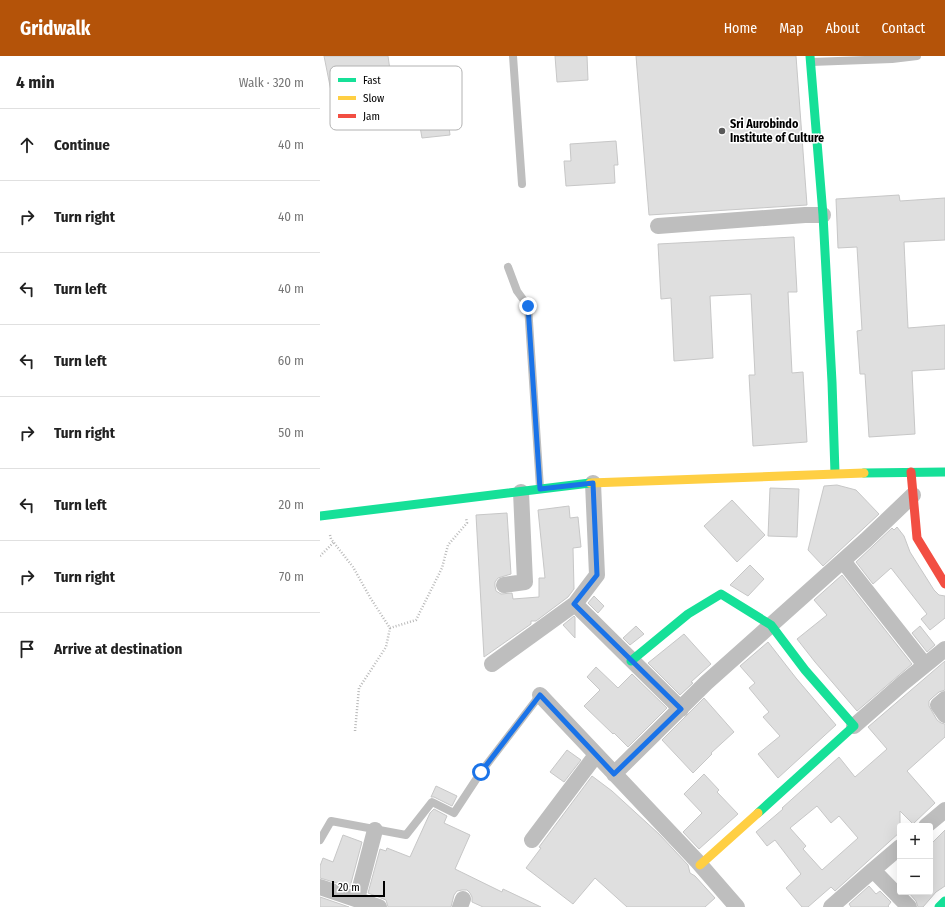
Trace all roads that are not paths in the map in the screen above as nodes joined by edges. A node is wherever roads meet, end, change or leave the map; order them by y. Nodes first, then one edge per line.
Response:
1 (513, 56) edge
2 (917, 56) edge
3 (892, 57) edge
4 (811, 59) edge
5 (522, 184) dead end
6 (823, 215) junction
7 (658, 226) dead end
8 (508, 266) dead end
9 (911, 472) junction
10 (945, 472) edge
11 (835, 473) junction
12 (593, 483) junction
13 (540, 489) junction
14 (521, 492) junction
15 (913, 495) junction
16 (323, 515) edge
17 (843, 561) junction
18 (945, 584) edge
19 (504, 585) dead end
20 (574, 604) junction
21 (771, 625) junction
22 (945, 649) edge
23 (631, 661) junction
24 (492, 664) dead end
25 (925, 665) junction
26 (540, 695) joint
27 (945, 699) edge
28 (681, 709) junction
29 (945, 715) edge
30 (854, 726) junction
31 (596, 755) junction
32 (614, 774) junction
33 (945, 810) edge
34 (930, 823) edge
35 (375, 830) junction
36 (320, 840) edge
37 (532, 840) dead end
38 (897, 850) edge
39 (700, 865) junction
40 (873, 870) junction
41 (320, 887) edge
42 (357, 899) junction
43 (945, 901) edge
44 (379, 907) edge
45 (737, 907) edge
46 (831, 907) edge
47 (909, 907) edge
48 (939, 907) edge

1 - 5 lane
2 - 3 lane
3 - 4 lane
4 - 6 street
6 - 7 street
6 - 11 street
8 - 13 lane
9 - 10 street
9 - 11 street
9 - 15 street
11 - 12 street
12 - 13 street
12 - 20 street
13 - 14 street
14 - 16 street
14 - 19 street
15 - 17 street
15 - 18 street
17 - 21 street
17 - 25 street
20 - 23 street
20 - 24 street
21 - 23 street
21 - 28 street
21 - 30 street
22 - 25 street
23 - 28 street
25 - 30 street
26 - 31 street
26 - 35 lane
27 - 29 street
28 - 32 street
30 - 39 street
31 - 32 street
31 - 37 street
32 - 39 street
33 - 34 street
35 - 36 lane
35 - 42 street
38 - 40 street
39 - 45 street
40 - 46 street
40 - 47 street
41 - 42 street
42 - 44 street
43 - 48 street

